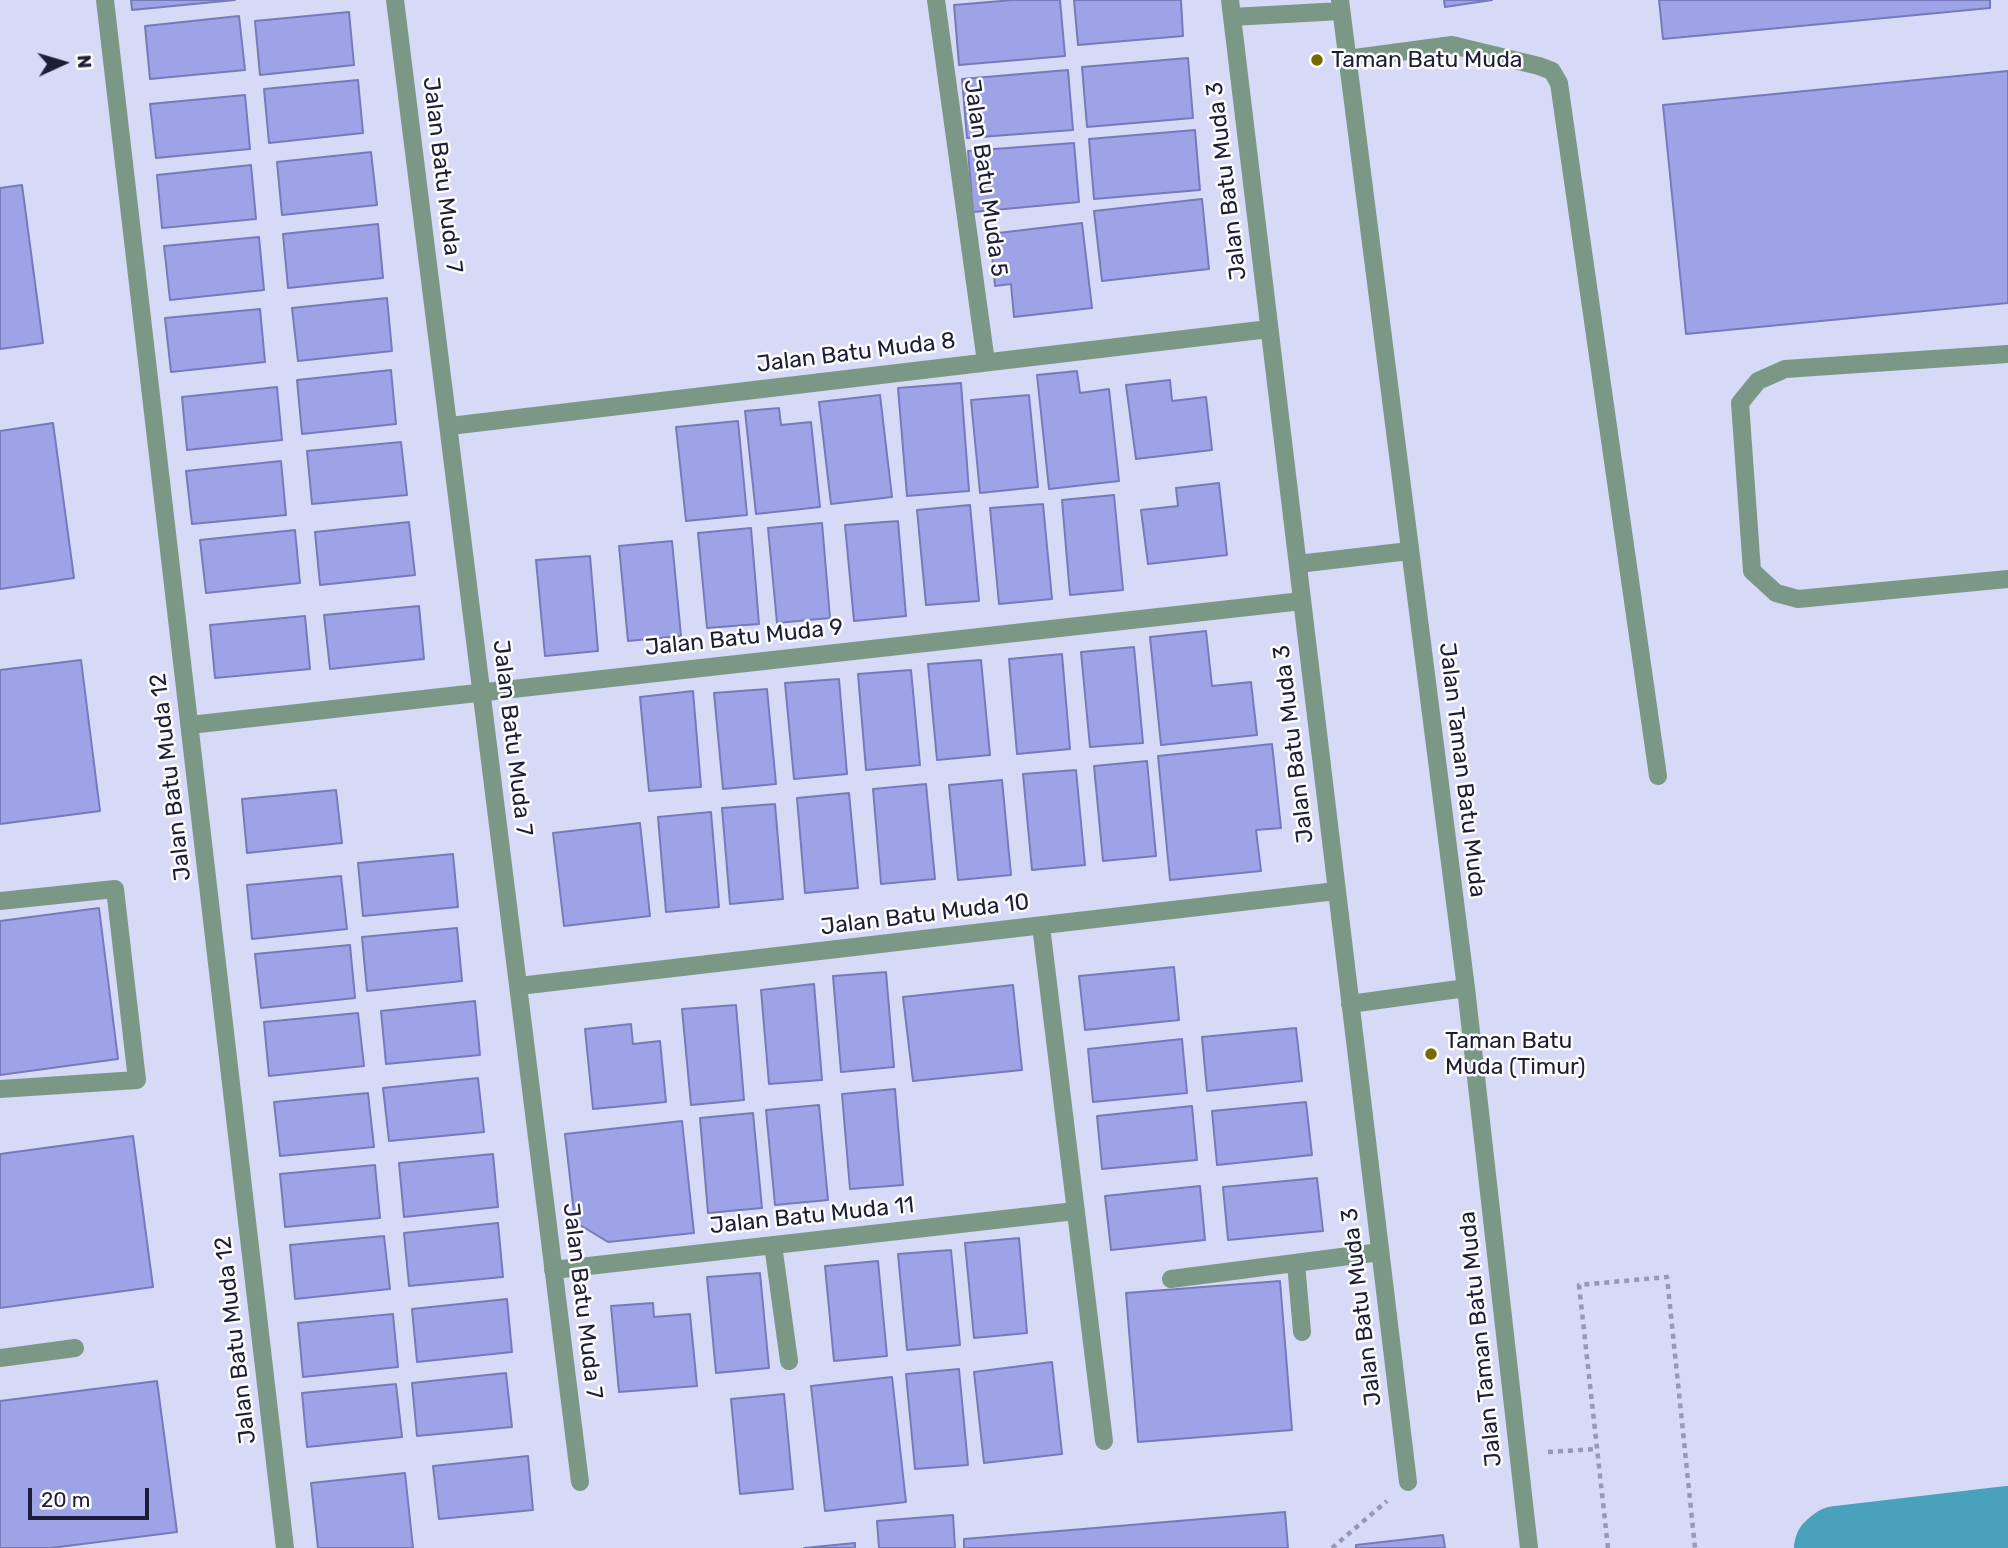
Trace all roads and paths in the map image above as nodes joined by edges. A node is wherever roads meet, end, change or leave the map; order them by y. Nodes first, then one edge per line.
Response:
1 (105, 0) edge
2 (395, 0) edge
3 (936, 0) edge
4 (1341, 6) edge
5 (1231, 8) edge
6 (1348, 59) junction
7 (1269, 329) junction
8 (2008, 354) edge
9 (986, 362) junction
10 (450, 426) junction
11 (1409, 551) junction
12 (1298, 565) junction
13 (2008, 579) edge
14 (1303, 601) junction
15 (482, 692) junction
16 (190, 724) junction
17 (1658, 776) dead end
18 (1336, 891) junction
19 (0, 901) edge
20 (1041, 926) junction
21 (519, 986) junction
22 (1466, 988) junction
23 (1350, 1004) junction
24 (0, 1090) edge
25 (1076, 1211) junction
26 (773, 1245) junction
27 (1380, 1252) junction
28 (1296, 1263) junction
29 (553, 1270) junction
30 (1171, 1279) dead end
31 (1302, 1332) dead end
32 (75, 1348) dead end
33 (0, 1358) edge
34 (789, 1362) dead end
35 (1104, 1441) dead end
36 (1596, 1449) junction
37 (1518, 1454) junction
38 (580, 1482) dead end
39 (1408, 1482) joint
40 (285, 1548) edge
41 (1332, 1548) edge
42 (1529, 1548) edge
43 (1608, 1548) edge
44 (1695, 1548) edge

1 - 16 street, Jalan Batu Muda 12
2 - 10 street, Jalan Batu Muda 7
3 - 9 street, Jalan Batu Muda 5
4 - 5 street
4 - 6 street, Jalan Taman Batu Muda
5 - 7 street, Jalan Batu Muda 3
6 - 11 street, Jalan Taman Batu Muda
6 - 17 street
7 - 9 street, Jalan Batu Muda 8
7 - 12 street, Jalan Batu Muda 3
8 - 13 street
9 - 10 street, Jalan Batu Muda 8
10 - 15 street, Jalan Batu Muda 7
11 - 12 street
11 - 22 street, Jalan Taman Batu Muda
12 - 14 street, Jalan Batu Muda 3
14 - 15 street, Jalan Batu Muda 9
14 - 18 street, Jalan Batu Muda 3
15 - 16 street, Jalan Batu Muda 9
15 - 21 street, Jalan Batu Muda 7
16 - 40 street, Jalan Batu Muda 12
18 - 20 street, Jalan Batu Muda 10
18 - 23 street, Jalan Batu Muda 3
19 - 24 street
20 - 21 street, Jalan Batu Muda 10
20 - 25 street
21 - 29 street, Jalan Batu Muda 7
22 - 23 street
22 - 37 street, Jalan Taman Batu Muda
23 - 27 street, Jalan Batu Muda 3
25 - 26 street, Jalan Batu Muda 11
25 - 35 street
26 - 29 street, Jalan Batu Muda 11
26 - 34 street
27 - 28 street
27 - 39 street, Jalan Batu Muda 3
28 - 30 street
28 - 31 street
29 - 38 street, Jalan Batu Muda 7
32 - 33 street
36 - 37 path
36 - 43 path
36 - 44 path
37 - 42 street, Jalan Taman Batu Muda
39 - 41 path

